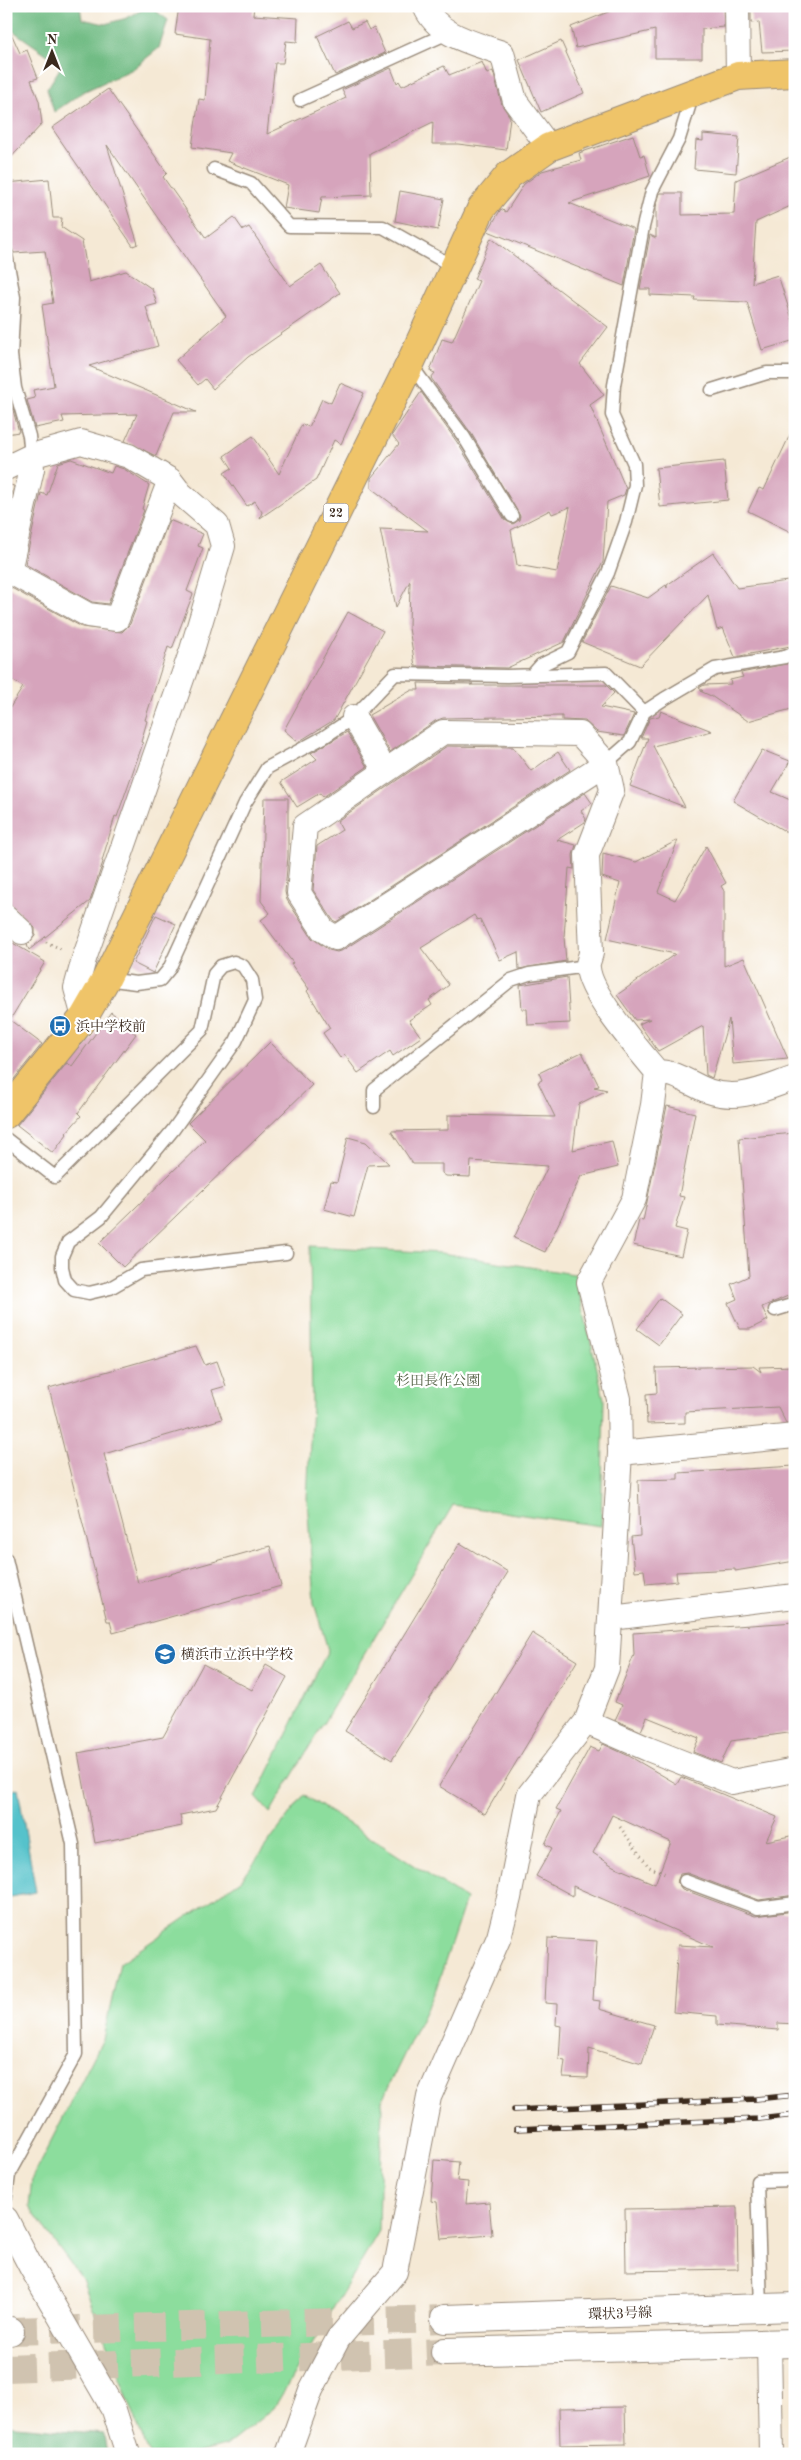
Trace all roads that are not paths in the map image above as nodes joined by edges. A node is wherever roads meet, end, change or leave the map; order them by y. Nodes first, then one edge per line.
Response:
1 (425, 6) edge
2 (737, 6) edge
3 (448, 33) junction
4 (795, 73) edge
5 (738, 76) junction
6 (694, 92) junction
7 (300, 100) dead end
8 (549, 147) junction
9 (214, 169) dead end
10 (6, 254) edge
11 (454, 267) junction
12 (8, 355) edge
13 (410, 364) junction
14 (795, 373) edge
15 (712, 390) dead end
16 (31, 456) junction
17 (6, 468) edge
18 (170, 480) junction
19 (512, 516) dead end
20 (795, 653) edge
21 (532, 675) junction
22 (644, 712) junction
23 (354, 717) junction
24 (606, 763) junction
25 (384, 771) junction
26 (587, 966) junction
27 (106, 979) junction
28 (84, 1017) junction
29 (657, 1072) junction
30 (795, 1078) edge
31 (374, 1107) dead end
32 (7, 1110) edge
33 (6, 1139) edge
34 (286, 1253) dead end
35 (795, 1304) edge
36 (775, 1310) dead end
37 (795, 1436) edge
38 (620, 1453) junction
39 (6, 1559) edge
40 (795, 1596) edge
41 (611, 1618) junction
42 (586, 1722) junction
43 (795, 1770) edge
44 (685, 1882) road end
45 (795, 1903) edge
46 (795, 2180) edge
47 (6, 2197) edge
48 (6, 2219) edge
49 (795, 2307) edge
50 (761, 2308) junction
51 (444, 2318) tunnel mouth
52 (782, 2343) edge
53 (445, 2352) tunnel mouth
54 (128, 2454) edge
55 (288, 2454) edge
56 (771, 2454) edge

1 - 3 street
2 - 5 street
3 - 7 lane
3 - 8 street
4 - 5 main road, 22
5 - 6 main road, 22
6 - 8 main road, 22
6 - 21 lane
8 - 11 main road, 22
9 - 11 lane
10 - 12 lane
11 - 13 main road, 22
12 - 16 lane
13 - 19 lane
13 - 27 main road, 22
14 - 15 lane
16 - 17 street
16 - 18 street
16 - 18 street
18 - 28 street
20 - 22 lane
21 - 22 lane
21 - 23 lane
22 - 24 lane
23 - 25 street
23 - 27 lane
24 - 25 street
24 - 25 street
24 - 26 street
26 - 29 street
26 - 31 lane
27 - 28 main road, 22
28 - 32 main road, 22
29 - 30 street
29 - 38 street
33 - 34 lane
35 - 36 lane
37 - 38 street
38 - 41 street
39 - 47 lane
40 - 41 street
41 - 42 street
42 - 43 street
42 - 55 street
44 - 45 lane
46 - 50 lane
48 - 54 street
49 - 50 street, 環状3号線
50 - 51 street, 環状3号線
52 - 53 street
52 - 56 street

